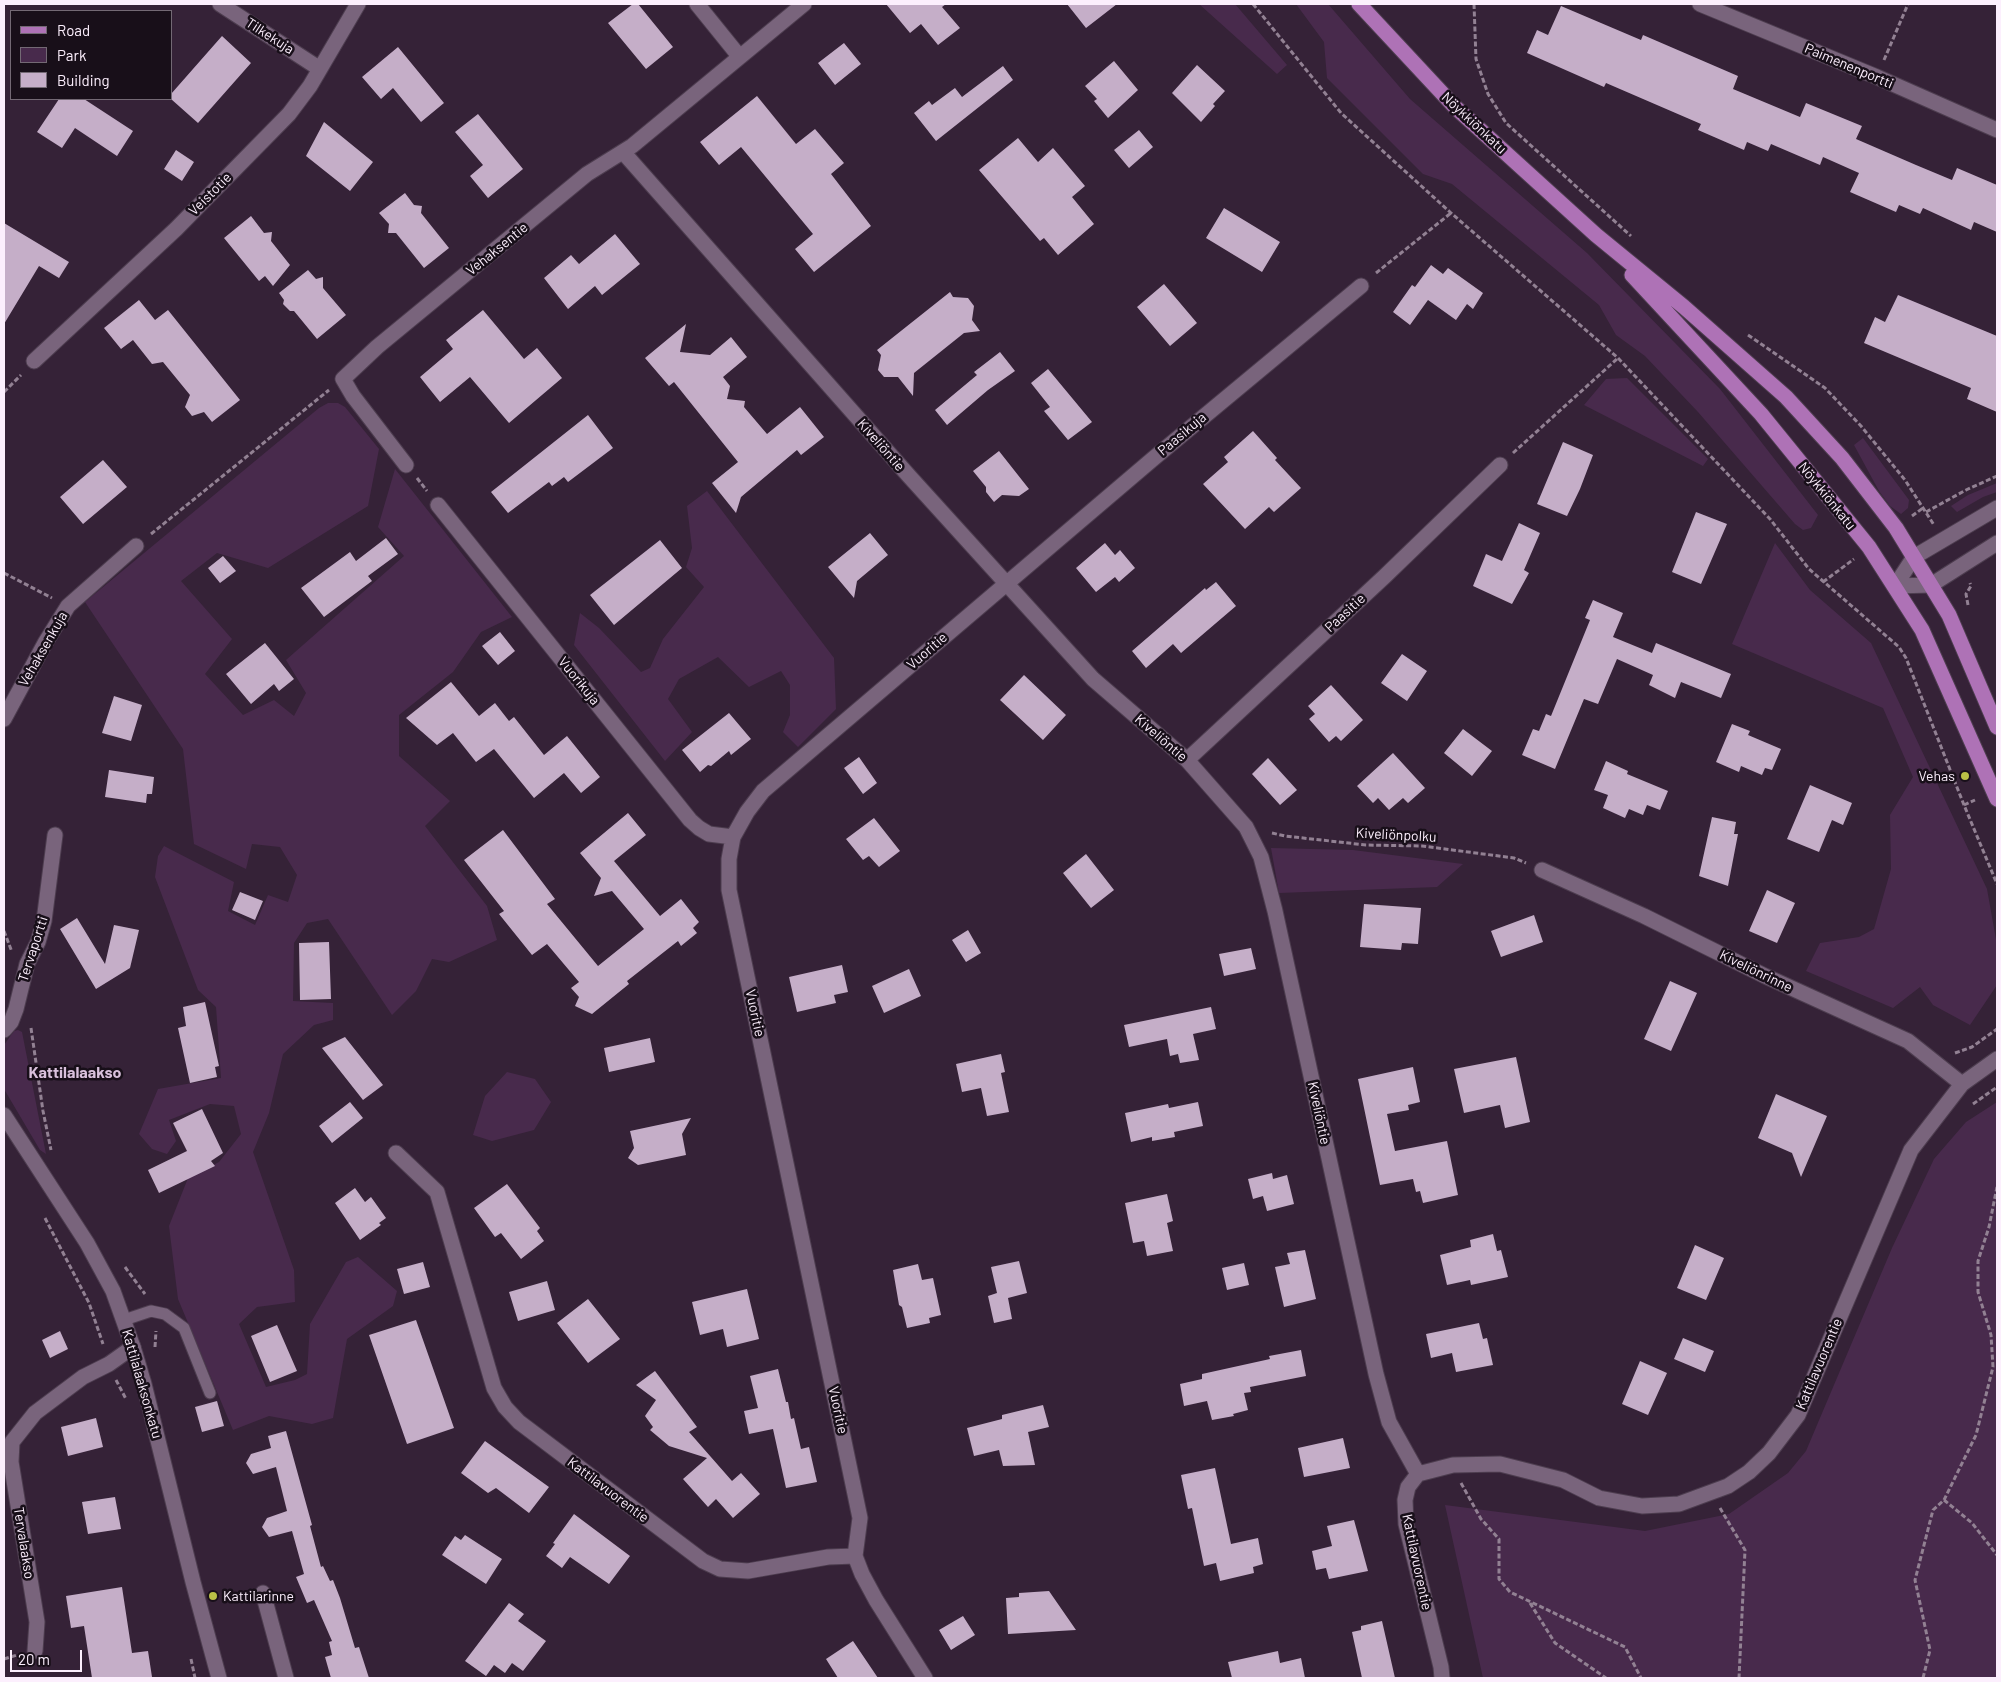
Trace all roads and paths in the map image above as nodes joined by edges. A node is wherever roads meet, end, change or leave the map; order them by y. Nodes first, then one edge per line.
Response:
1 (220, 4) edge
2 (358, 4) edge
3 (697, 4) edge
4 (804, 4) edge
5 (1253, 4) edge
6 (1359, 4) edge
7 (1474, 4) edge
8 (1700, 4) edge
9 (1908, 4) edge
10 (739, 56) junction
11 (320, 69) junction
12 (1877, 77) junction
13 (1997, 130) edge
14 (623, 152) junction
15 (1451, 212) junction
16 (1596, 235) junction
17 (1637, 241) dead end
18 (1361, 286) joint
19 (1741, 330) dead end
20 (1618, 358) junction
21 (34, 361) joint
22 (343, 379) junction
23 (4, 392) edge
24 (406, 465) joint
25 (1500, 465) joint
26 (1997, 476) edge
27 (438, 505) joint
28 (1923, 508) junction
29 (1997, 508) edge
30 (1926, 512) junction
31 (1910, 518) dead end
32 (1933, 523) dead end
33 (1997, 543) edge
34 (136, 546) joint
35 (1860, 555) dead end
36 (1914, 557) junction
37 (4, 573) edge
38 (1968, 580) dead end
39 (1823, 582) junction
40 (1006, 584) junction
41 (1931, 585) junction
42 (1895, 586) junction
43 (68, 606) junction
44 (1971, 613) dead end
45 (1934, 714) dead end
46 (1929, 716) junction
47 (4, 719) edge
48 (1997, 726) edge
49 (1187, 760) junction
50 (1997, 799) edge
51 (1975, 800) dead end
52 (1964, 805) junction
53 (1246, 827) junction
54 (55, 835) dead end
55 (733, 837) junction
56 (1542, 870) joint
57 (1997, 884) edge
58 (30, 1026) dead end
59 (1997, 1029) edge
60 (4, 1030) edge
61 (1997, 1059) edge
62 (1939, 1066) junction
63 (1962, 1084) junction
64 (1997, 1087) edge
65 (1970, 1106) dead end
66 (4, 1115) edge
67 (396, 1153) dead end
68 (55, 1158) dead end
69 (1997, 1187) edge
70 (43, 1214) dead end
71 (122, 1264) dead end
72 (134, 1280) dead end
73 (89, 1303) dead end
74 (124, 1320) junction
75 (133, 1347) junction
76 (210, 1393) dead end
77 (1418, 1474) junction
78 (1467, 1480) dead end
79 (1460, 1481) junction
80 (1452, 1483) dead end
81 (1944, 1500) junction
82 (1727, 1503) dead end
83 (1997, 1555) edge
84 (855, 1556) junction
85 (263, 1593) dead end
86 (1530, 1603) junction
87 (35, 1651) dead end
88 (218, 1678) edge
89 (286, 1678) edge
90 (925, 1678) edge
91 (1442, 1678) edge
92 (1606, 1678) edge
93 (1641, 1678) edge
94 (1739, 1678) edge
95 (1923, 1678) edge

1 - 11 street, Tilkekuja
2 - 11 street, Veistotie
3 - 10 street
4 - 10 street, Vehaksentie
5 - 15 path
6 - 16 main road, Nöykkiönkatu
7 - 17 path
8 - 12 street, Paimenenportti
9 - 12 path
10 - 14 street, Vehaksentie
11 - 21 street, Veistotie
12 - 13 street, Paimenenportti
14 - 22 street, Vehaksentie
14 - 40 street, Kiveliöntie
15 - 18 path
15 - 20 path
16 - 36 main road, Nöykkiönkatu
16 - 42 main road, Nöykkiönkatu
18 - 40 street, Paasikuja
19 - 28 path
20 - 25 path
20 - 39 path
21 - 23 path
22 - 24 street
22 - 34 path
24 - 27 path
25 - 49 street, Paasitie
26 - 30 path
27 - 55 street, Vuorikuja
28 - 30 path
28 - 31 path
29 - 36 street
30 - 32 path
33 - 41 street
34 - 43 street, Vehaksenkuja
35 - 39 path
36 - 41 main road, Nöykkiönkatu
36 - 42 street
37 - 43 path
38 - 44 path
39 - 46 path
40 - 49 street, Kiveliöntie
40 - 55 street, Vuoritie
41 - 42 street
41 - 48 main road, Nöykkiönkatu
42 - 50 main road, Nöykkiönkatu
43 - 47 street, Vehaksenkuja
45 - 46 path
46 - 52 path
49 - 53 street, Kiveliöntie
51 - 52 path
52 - 57 path
53 - 56 path, Kiveliönpolku
53 - 77 street, Kiveliöntie
54 - 60 street, Tervaportti
55 - 84 street, Vuoritie
56 - 62 street, Kiveliönrinne
58 - 68 path
59 - 62 path
61 - 63 street, Kattilavuorentie
62 - 63 street, Kiveliönrinne
63 - 77 street, Kattilavuorentie
64 - 65 path
66 - 74 street, Kattilalaaksonkatu
67 - 84 street, Kattilavuorentie
69 - 81 path
70 - 73 path
71 - 72 path
74 - 75 street, Kattilalaaksonkatu
74 - 76 lane
75 - 87 street, Tervalaakso
75 - 88 street, Kattilalaaksonkatu
77 - 91 street, Kattilavuorentie
78 - 79 path
79 - 80 path
79 - 86 path
81 - 83 path
81 - 95 path
82 - 94 path
84 - 90 street
85 - 89 street
86 - 92 path
86 - 93 path

